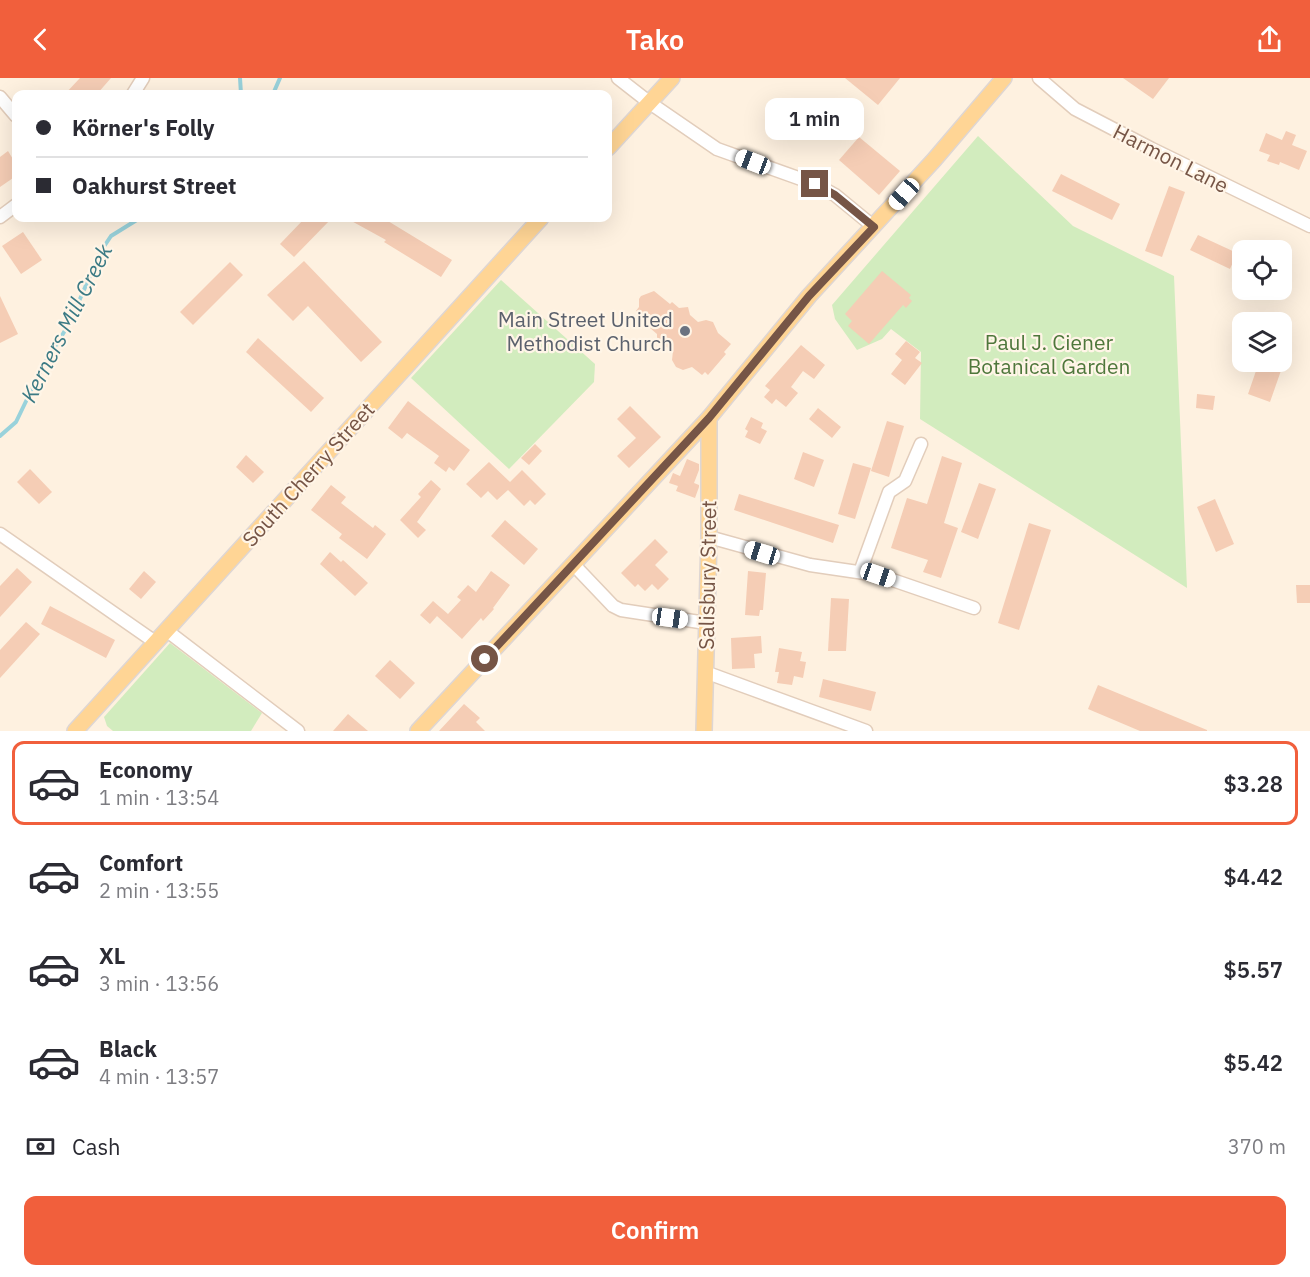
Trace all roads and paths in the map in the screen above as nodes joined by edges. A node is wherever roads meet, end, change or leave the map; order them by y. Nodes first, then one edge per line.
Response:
1 (618, 78) edge
2 (672, 78) edge
3 (1004, 78) edge
4 (1039, 78) edge
5 (0, 97) edge
6 (650, 103) junction
7 (12, 111) edge
8 (612, 144) edge
9 (538, 222) edge
10 (1310, 226) edge
11 (874, 227) junction
12 (709, 418) junction
13 (921, 444) dead end
14 (709, 537) junction
15 (3, 540) edge
16 (573, 564) junction
17 (860, 572) junction
18 (974, 608) dead end
19 (706, 623) junction
20 (166, 630) junction
21 (155, 642) junction
22 (705, 672) junction
23 (75, 731) edge
24 (298, 731) edge
25 (418, 731) edge
26 (704, 731) edge
27 (866, 731) edge

1 - 6 street
2 - 6 main road
3 - 11 main road
4 - 10 street, Harmon Lane
5 - 7 street
6 - 8 main road
6 - 11 street
9 - 20 main road, South Cherry Street
11 - 12 main road
12 - 14 main road, Salisbury Street
12 - 16 main road
13 - 17 street
14 - 17 street
14 - 19 main road, Salisbury Street
15 - 21 street
16 - 19 street
16 - 25 main road
17 - 18 street
19 - 22 main road, Salisbury Street
20 - 21 main road, South Cherry Street
20 - 24 street
21 - 23 main road, South Cherry Street
22 - 26 main road, Salisbury Street
22 - 27 street

